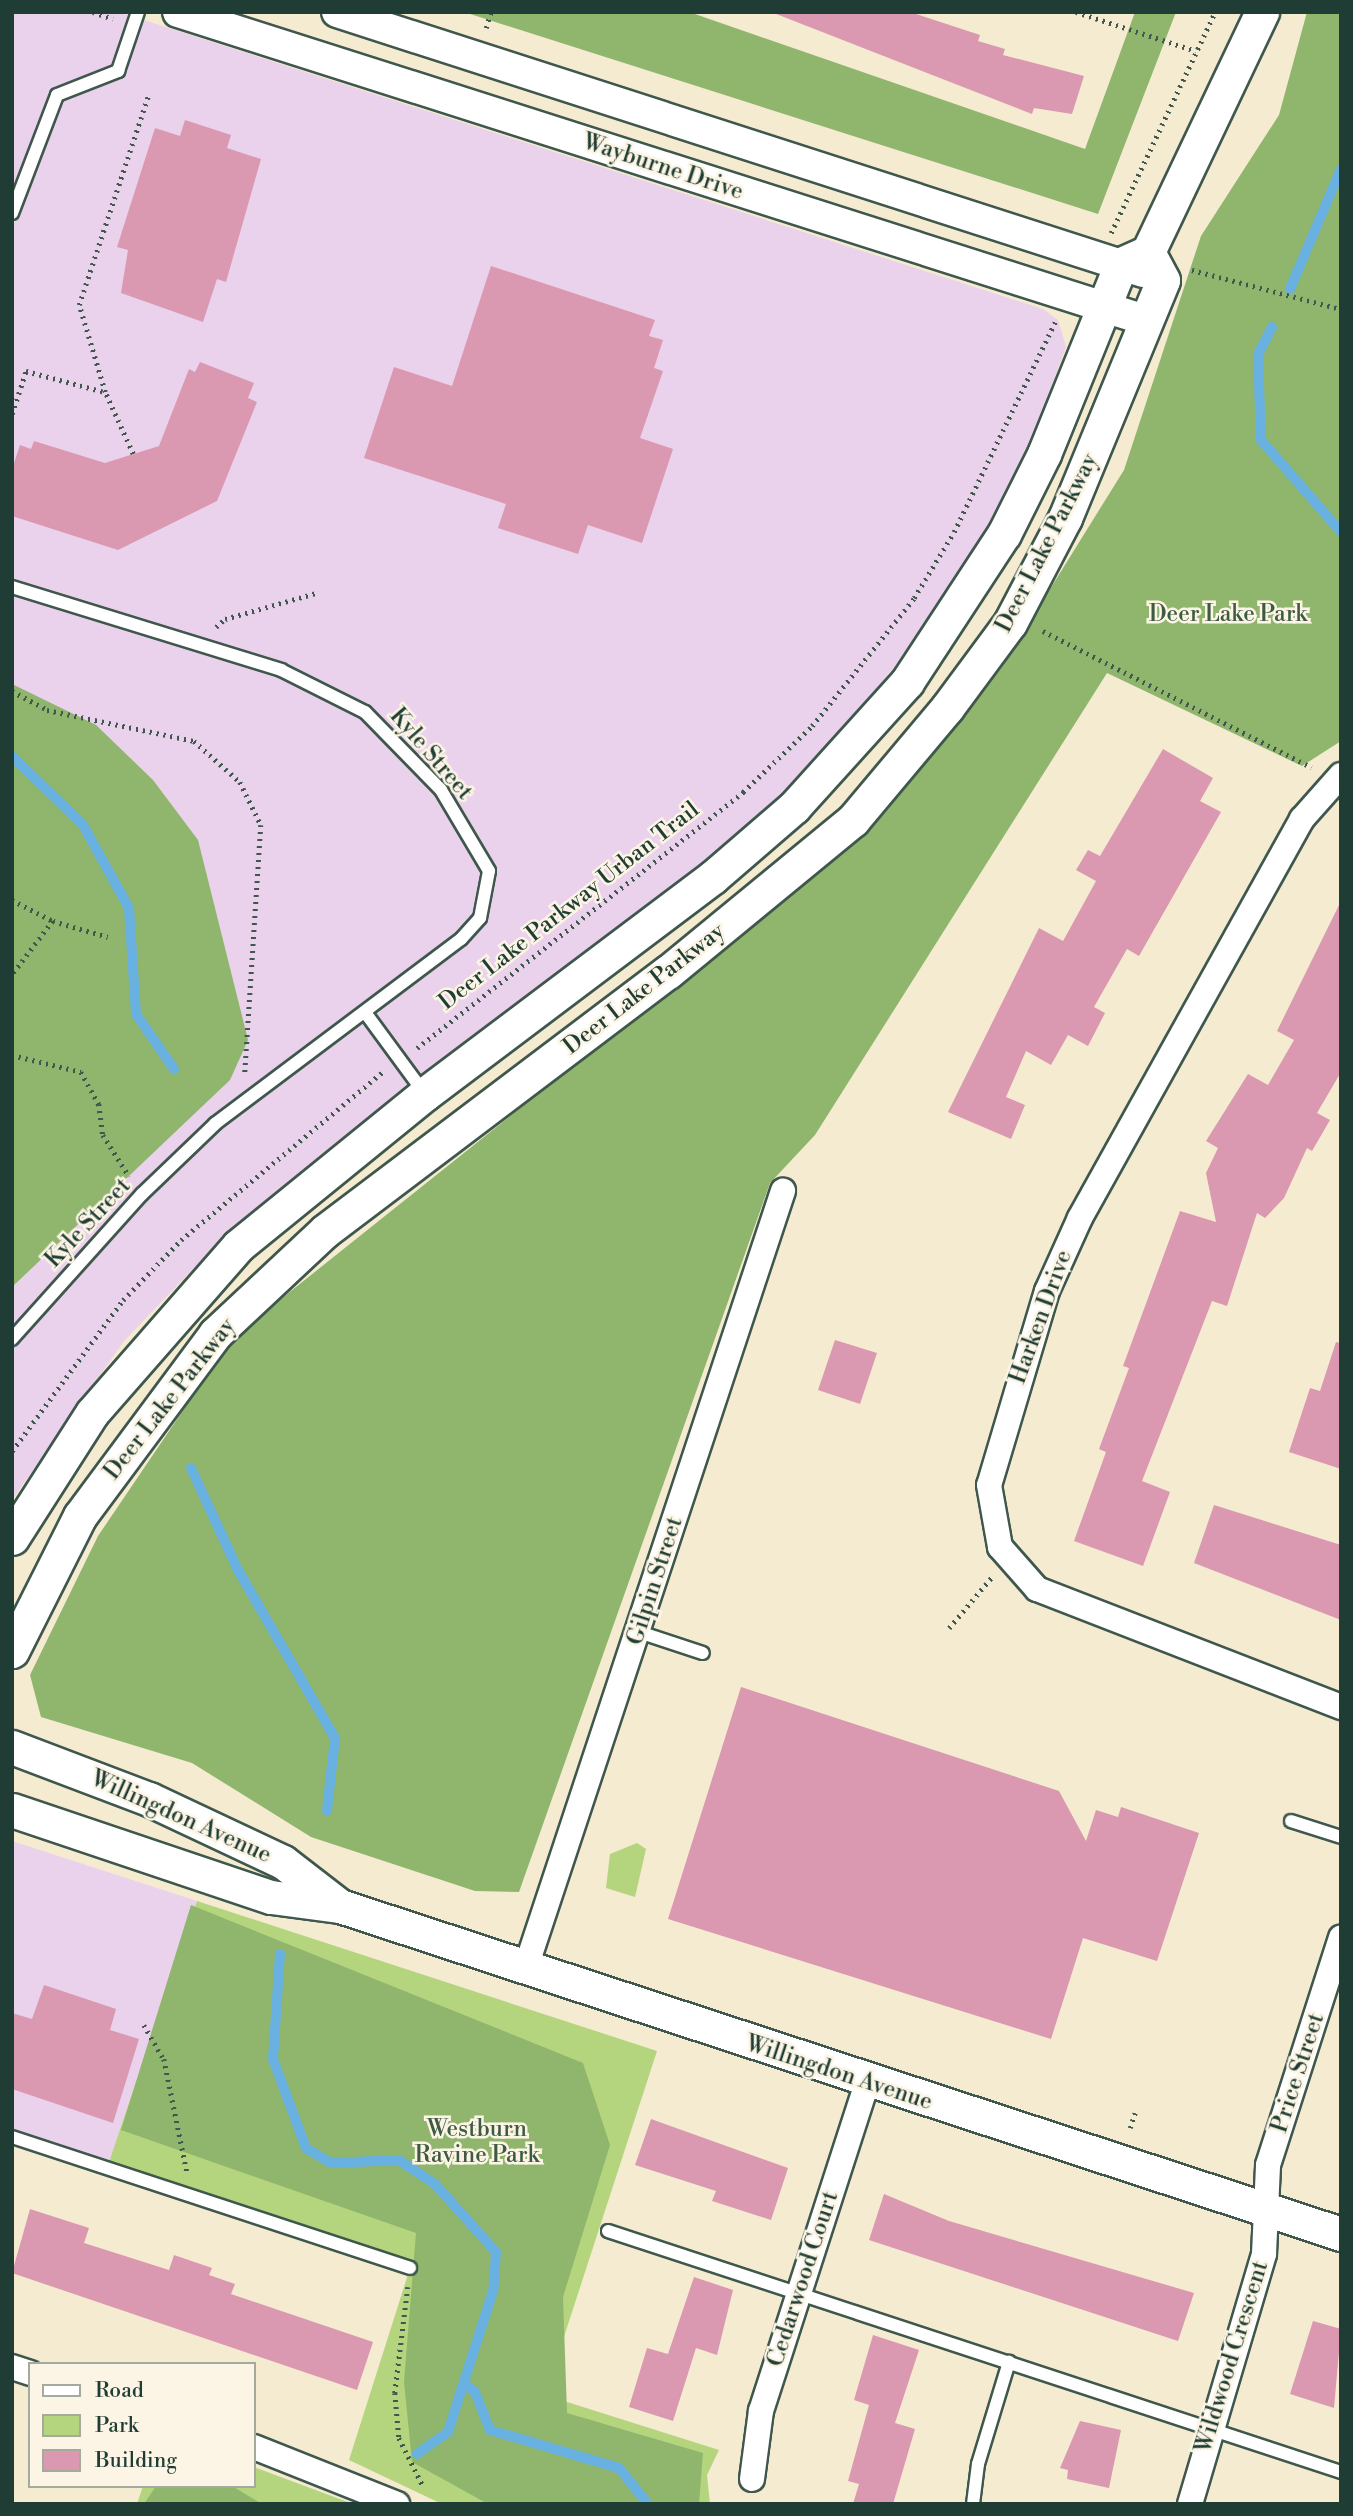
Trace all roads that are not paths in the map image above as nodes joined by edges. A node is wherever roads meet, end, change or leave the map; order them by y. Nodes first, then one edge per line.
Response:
1 (138, 12) edge
2 (178, 12) edge
3 (337, 12) edge
4 (1262, 12) edge
5 (12, 213) edge
6 (1145, 260) junction
7 (1104, 306) junction
8 (1148, 321) junction
9 (12, 587) edge
10 (1336, 779) edge
11 (367, 1015) junction
12 (425, 1094) junction
13 (783, 1191) dead end
14 (12, 1339) edge
15 (12, 1538) edge
16 (639, 1632) junction
17 (12, 1651) edge
18 (703, 1653) dead end
19 (1341, 1707) edge
20 (12, 1747) edge
21 (12, 1810) edge
22 (1291, 1821) dead end
23 (1341, 1837) edge
24 (340, 1906) junction
25 (1340, 1945) edge
26 (525, 1970) junction
27 (867, 2082) junction
28 (12, 2137) edge
29 (1265, 2210) junction
30 (608, 2231) dead end
31 (1341, 2234) edge
32 (410, 2268) road end
33 (797, 2297) junction
34 (1009, 2362) junction
35 (1208, 2431) junction
36 (256, 2448) edge
37 (1341, 2473) edge
38 (752, 2479) dead end
39 (397, 2504) edge
40 (973, 2504) edge
41 (1190, 2504) edge

1 - 5 lane
2 - 7 street, Wayburne Drive
3 - 6 street
4 - 6 main road, Deer Lake Parkway
6 - 7 main road, Deer Lake Parkway
6 - 8 main road, Deer Lake Parkway
7 - 8 street, Wayburne Drive
7 - 12 main road, Deer Lake Parkway
8 - 17 main road, Deer Lake Parkway
9 - 11 lane, Kyle Street
10 - 19 street, Harken Drive
11 - 12 lane
11 - 14 lane, Kyle Street
12 - 15 main road, Deer Lake Parkway
13 - 16 street, Gilpin Street
16 - 18 lane
16 - 26 street, Gilpin Street
20 - 24 main road, Willingdon Avenue
21 - 24 main road, Willingdon Avenue
22 - 23 lane
24 - 26 main road, Willingdon Avenue
25 - 29 street, Price Street
26 - 27 main road, Willingdon Avenue
27 - 29 main road, Willingdon Avenue
27 - 33 street, Cedarwood Court
28 - 32 lane
29 - 31 main road, Willingdon Avenue
29 - 35 street, Wildwood Crescent
30 - 33 lane
33 - 34 lane
33 - 38 street, Cedarwood Court
34 - 35 lane
34 - 40 lane
35 - 37 lane
35 - 41 street, Wildwood Crescent
36 - 39 street

